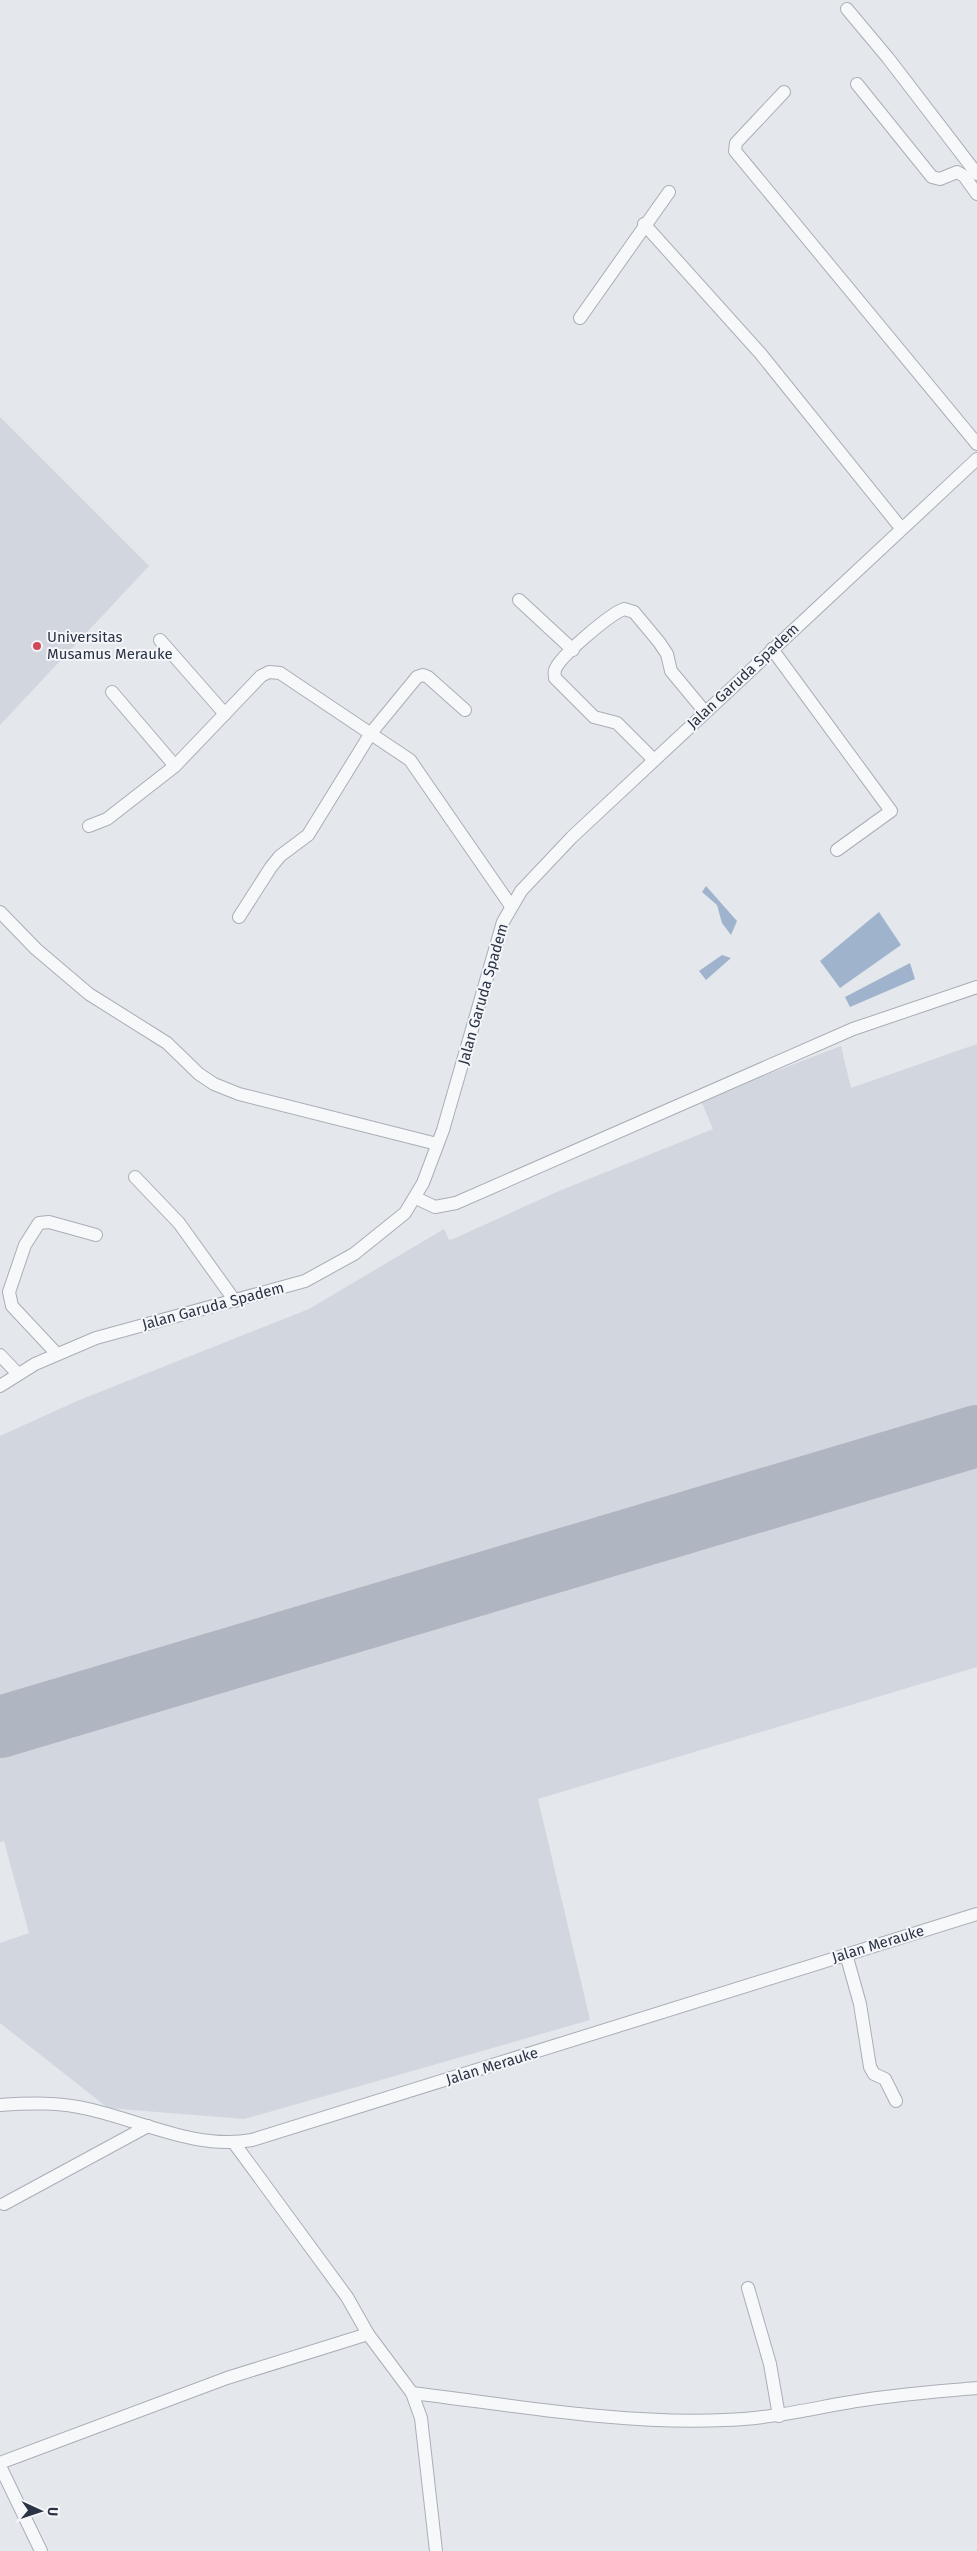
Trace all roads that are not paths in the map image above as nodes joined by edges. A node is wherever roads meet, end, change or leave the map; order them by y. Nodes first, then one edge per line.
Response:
1 (847, 9) dead end
2 (857, 84) dead end
3 (784, 92) dead end
4 (977, 174) edge
5 (669, 192) dead end
6 (977, 194) edge
7 (644, 224) junction
8 (580, 318) dead end
9 (977, 444) edge
10 (977, 459) edge
11 (901, 528) junction
12 (518, 600) dead end
13 (160, 640) dead end
14 (772, 649) junction
15 (573, 650) junction
16 (112, 692) dead end
17 (465, 710) dead end
18 (705, 712) junction
19 (226, 714) junction
20 (371, 733) junction
21 (654, 760) junction
22 (175, 766) junction
23 (89, 826) dead end
24 (837, 850) dead end
25 (511, 906) junction
26 (0, 912) edge
27 (239, 917) dead end
28 (977, 987) edge
29 (437, 1144) junction
30 (135, 1177) dead end
31 (416, 1198) junction
32 (96, 1234) dead end
33 (4, 1292) edge
34 (235, 1301) junction
35 (57, 1354) junction
36 (0, 1355) edge
37 (18, 1374) junction
38 (0, 1386) edge
39 (977, 1914) edge
40 (846, 1954) junction
41 (896, 2101) dead end
42 (0, 2105) edge
43 (148, 2126) junction
44 (234, 2143) junction
45 (4, 2204) dead end
46 (748, 2288) dead end
47 (368, 2334) junction
48 (977, 2388) edge
49 (412, 2393) junction
50 (779, 2416) junction
51 (0, 2464) edge
52 (41, 2551) edge
53 (436, 2551) edge

1 - 4 street
2 - 6 street
3 - 9 street
5 - 7 street
7 - 8 street
7 - 11 street
10 - 11 street, Jalan Garuda Spadem
11 - 14 street, Jalan Garuda Spadem
12 - 15 street
13 - 19 street
14 - 18 street, Jalan Garuda Spadem
14 - 24 street
15 - 18 street
15 - 21 street
16 - 22 street
17 - 20 street
18 - 21 street, Jalan Garuda Spadem
19 - 20 street
19 - 22 street
20 - 25 street
20 - 27 street
21 - 25 street, Jalan Garuda Spadem
22 - 23 street
25 - 29 street, Jalan Garuda Spadem
26 - 29 street
28 - 31 street
29 - 31 street, Jalan Garuda Spadem
30 - 34 street
31 - 34 street, Jalan Garuda Spadem
32 - 33 street
33 - 35 street
34 - 35 street, Jalan Garuda Spadem
35 - 37 street, Jalan Garuda Spadem
36 - 37 street
37 - 38 street, Jalan Garuda Spadem
39 - 40 street, Jalan Merauke
40 - 41 street
40 - 44 street, Jalan Merauke
42 - 43 street, Jalan Merauke
43 - 44 street, Jalan Merauke
43 - 45 street
44 - 47 street
46 - 50 street
47 - 49 street
47 - 51 street
48 - 50 street
49 - 50 street
49 - 53 street
51 - 52 street

